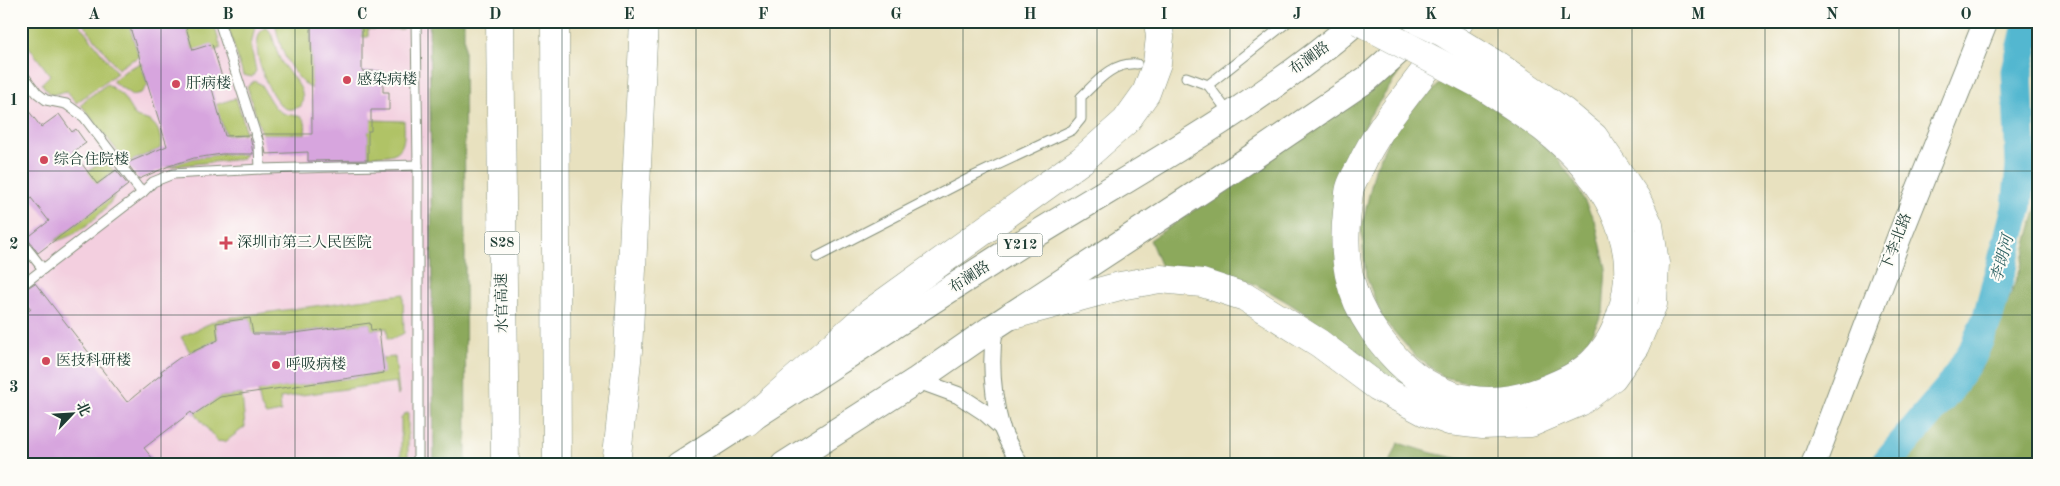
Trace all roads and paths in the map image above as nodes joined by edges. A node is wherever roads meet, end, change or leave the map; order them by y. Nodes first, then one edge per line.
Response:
1 (219, 21) edge
2 (416, 21) edge
3 (500, 21) edge
4 (555, 21) edge
5 (644, 21) edge
6 (1158, 21) edge
7 (1289, 21) edge
8 (1358, 21) edge
9 (1419, 21) edge
10 (1433, 21) edge
11 (1460, 21) edge
12 (1986, 21) edge
13 (1137, 64) dead end
14 (21, 72) edge
15 (1490, 76) junction
16 (1186, 77) dead end
17 (1208, 85) junction
18 (1230, 115) junction
19 (418, 165) junction
20 (260, 169) junction
21 (142, 193) junction
22 (21, 241) edge
23 (817, 257) dead end
24 (43, 269) junction
25 (21, 286) edge
26 (1004, 320) junction
27 (917, 380) junction
28 (746, 422) junction
29 (1002, 428) junction
30 (617, 456) edge
31 (418, 465) edge
32 (505, 465) edge
33 (557, 465) edge
34 (679, 465) edge
35 (784, 465) edge
36 (1020, 465) edge
37 (1813, 465) edge

1 - 20 lane
2 - 19 lane
3 - 32 highway, 水官高速 / S28
4 - 33 highway
5 - 30 highway
6 - 28 highway
7 - 17 lane
8 - 15 highway, bridge
8 - 18 main road, 布澜路 / Y212
9 - 15 highway, bridge
10 - 26 main road
11 - 15 highway
12 - 37 street, 下李北路
13 - 23 lane
14 - 21 lane
15 - 26 highway
16 - 17 lane
17 - 18 lane
18 - 28 main road, 布澜路 / Y212
19 - 20 lane
19 - 31 lane
20 - 21 lane
21 - 24 lane
22 - 24 lane
24 - 25 lane
26 - 27 main road
26 - 29 street
27 - 29 street
27 - 35 main road
28 - 34 main road, 布澜路 / Y212
29 - 36 street

